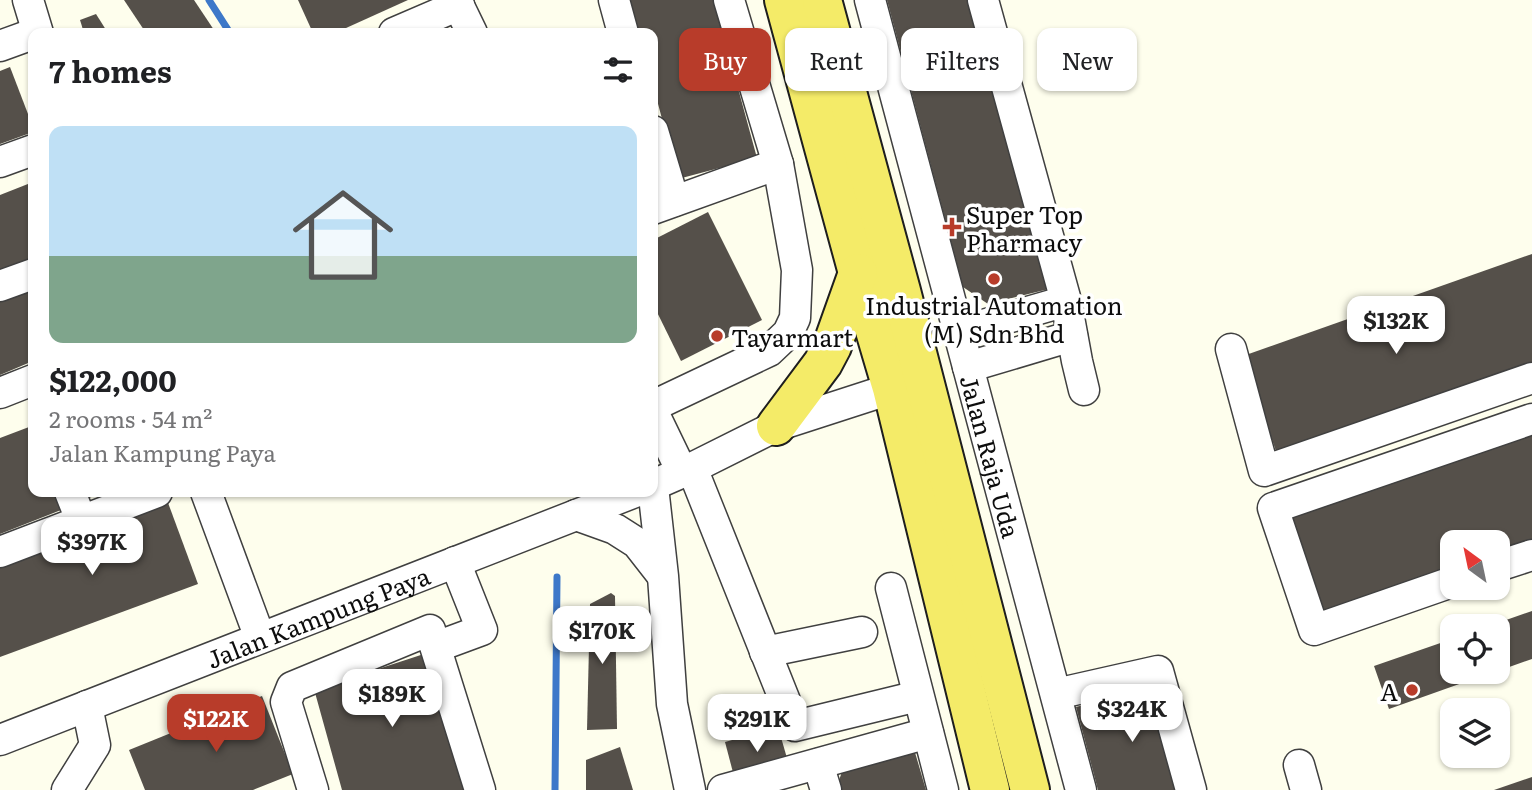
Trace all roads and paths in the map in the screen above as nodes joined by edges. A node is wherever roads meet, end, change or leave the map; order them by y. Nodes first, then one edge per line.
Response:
1 (27, 0) edge
2 (614, 0) edge
3 (729, 0) edge
4 (784, 0) edge
5 (822, 0) edge
6 (870, 0) edge
7 (983, 0) edge
8 (457, 2) edge
9 (35, 28) edge
10 (404, 28) edge
11 (470, 28) edge
12 (622, 28) edge
13 (28, 36) edge
14 (0, 46) edge
15 (28, 151) edge
16 (0, 162) edge
17 (778, 164) junction
18 (658, 168) edge
19 (663, 205) edge
20 (858, 273) junction
21 (28, 276) edge
22 (0, 286) edge
23 (1066, 301) junction
24 (959, 332) junction
25 (1072, 336) junction
26 (1231, 349) dead end
27 (968, 367) junction
28 (1532, 378) edge
29 (908, 383) junction
30 (28, 387) edge
31 (1084, 390) dead end
32 (0, 393) edge
33 (658, 405) edge
34 (1532, 419) edge
35 (658, 421) edge
36 (776, 426) junction
37 (687, 470) junction
38 (658, 484) edge
39 (72, 497) edge
40 (143, 497) edge
41 (208, 497) edge
42 (622, 497) edge
43 (654, 497) edge
44 (576, 515) junction
45 (81, 520) junction
46 (0, 552) edge
47 (1532, 555) edge
48 (455, 562) junction
49 (1510, 562) edge
50 (663, 576) junction
51 (1440, 586) edge
52 (891, 589) dead end
53 (862, 632) dead end
54 (260, 638) junction
55 (433, 638) junction
56 (765, 652) junction
57 (1056, 694) junction
58 (918, 696) junction
59 (87, 706) junction
60 (795, 726) junction
61 (928, 733) junction
62 (0, 740) edge
63 (815, 774) edge
64 (67, 790) edge
65 (313, 790) edge
66 (480, 790) edge
67 (690, 790) edge
68 (723, 790) edge
69 (943, 790) edge
70 (990, 790) edge
71 (1030, 790) edge
72 (1081, 790) edge
73 (1192, 790) edge

1 - 9 street
2 - 12 street
3 - 17 street
4 - 20 main road, Jalan Raja Uda
5 - 29 main road, Jalan Raja Uda
6 - 24 street, Jalan Raja Uda
7 - 23 street
8 - 10 street
8 - 11 street
13 - 14 street
15 - 16 street
17 - 19 street
17 - 33 street
18 - 19 street
20 - 29 main road, Jalan Raja Uda
20 - 36 main road
21 - 22 street
23 - 24 street
23 - 25 street
24 - 27 street, Jalan Raja Uda
25 - 27 street
25 - 31 street
26 - 28 street
27 - 57 street, Jalan Raja Uda
29 - 36 street
29 - 70 main road, Jalan Raja Uda
29 - 71 main road, Jalan Raja Uda
30 - 32 street
34 - 51 street
35 - 37 street
36 - 37 street
37 - 38 street
37 - 56 street
39 - 45 street
40 - 45 street
41 - 54 street
42 - 44 street, Jalan Kampung Paya
43 - 50 street
44 - 48 street, Jalan Kampung Paya
44 - 50 street
45 - 46 street
47 - 49 street
48 - 54 street, Jalan Kampung Paya
48 - 55 street
50 - 67 street
52 - 58 street
53 - 56 street
54 - 59 street, Jalan Kampung Paya
55 - 65 street
55 - 66 street
56 - 60 street
57 - 72 street, Jalan Raja Uda
57 - 73 street
58 - 60 street
58 - 61 street
59 - 62 street, Jalan Kampung Paya
59 - 64 street
60 - 63 street
61 - 63 street
61 - 69 street
63 - 68 street

